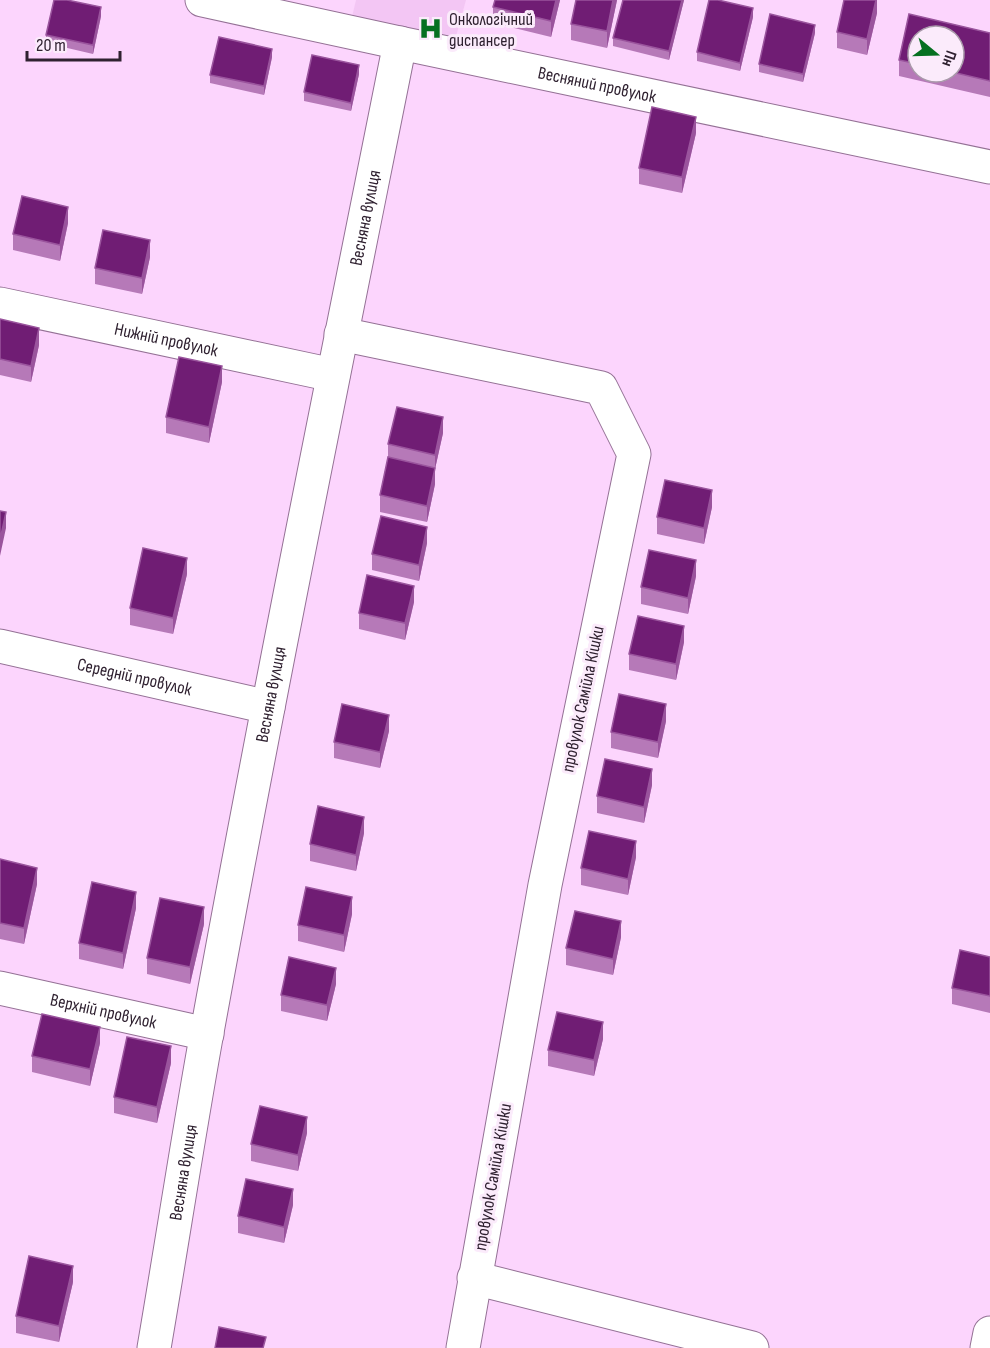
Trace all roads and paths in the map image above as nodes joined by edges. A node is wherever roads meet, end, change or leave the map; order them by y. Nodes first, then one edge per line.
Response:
1 (202, 0) edge
2 (400, 43) junction
3 (990, 167) edge
4 (0, 304) edge
5 (341, 334) junction
6 (333, 375) junction
7 (0, 646) edge
8 (268, 707) junction
9 (0, 988) edge
10 (207, 1034) junction
11 (474, 1278) junction
12 (990, 1333) edge
13 (154, 1348) edge
14 (462, 1348) edge
15 (752, 1348) edge
16 (987, 1348) edge

1 - 2 street, Весняний провулок
2 - 3 street, Весняний провулок
2 - 5 street, Весняна вулиця
4 - 6 street, Нижній провулок
5 - 6 street, Весняна вулиця
5 - 11 street, провулок Самійла Кішки
6 - 8 street, Весняна вулиця
7 - 8 street, Середній провулок
8 - 10 street, Весняна вулиця
9 - 10 street, Верхній провулок
10 - 13 street, Весняна вулиця
11 - 14 street, провулок Самійла Кішки
11 - 15 street
12 - 16 street

